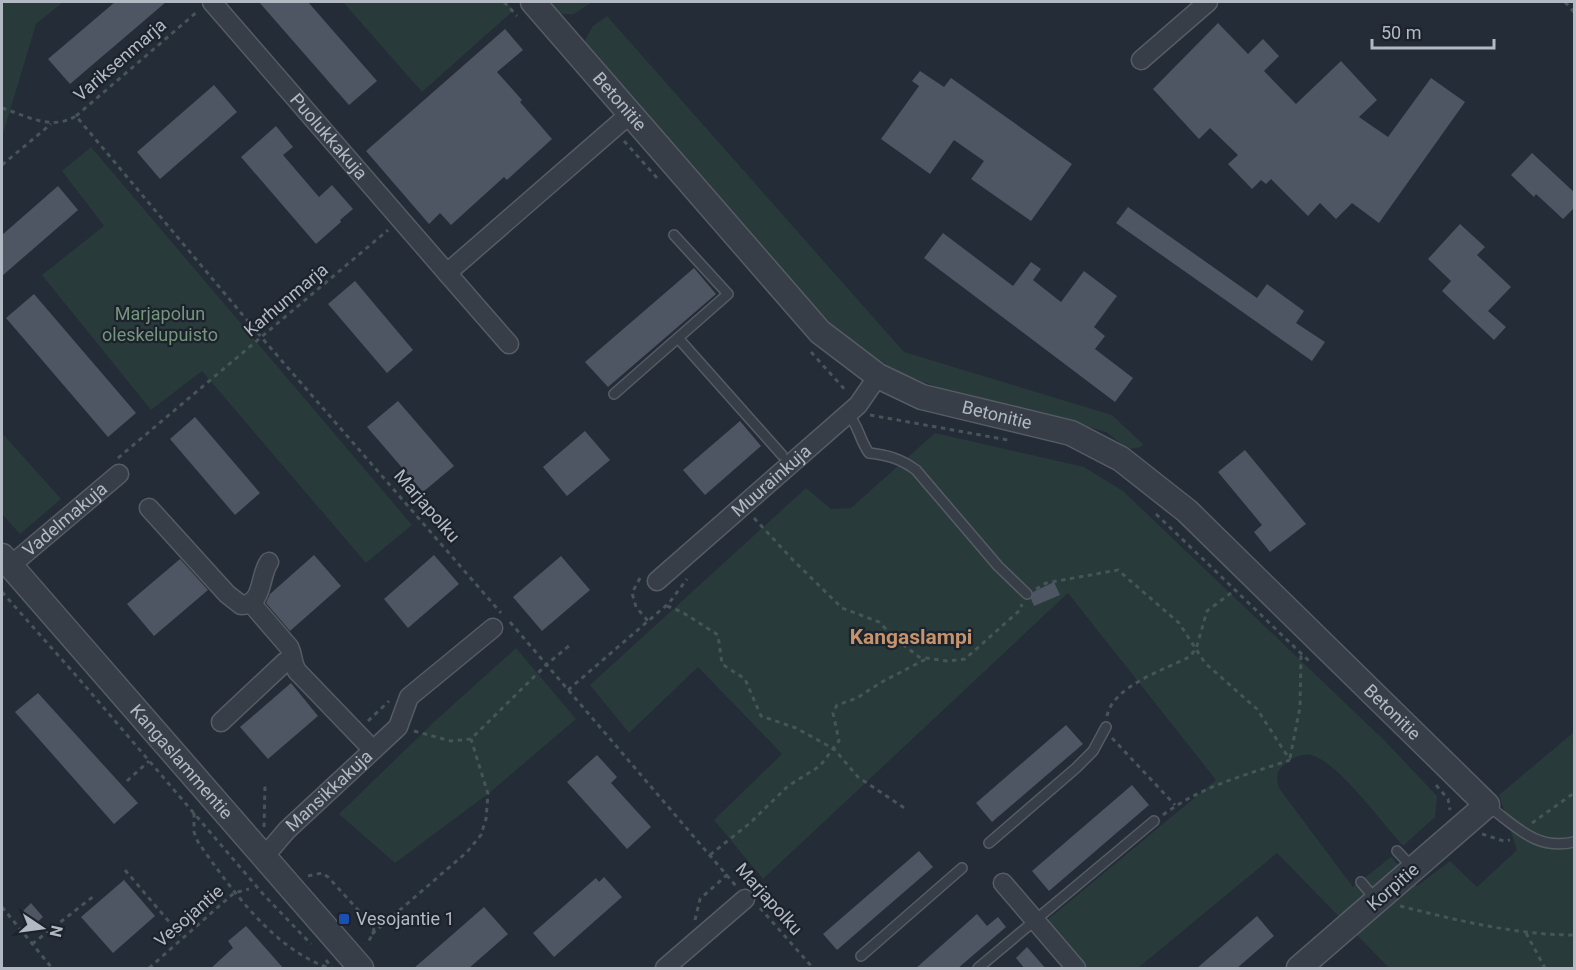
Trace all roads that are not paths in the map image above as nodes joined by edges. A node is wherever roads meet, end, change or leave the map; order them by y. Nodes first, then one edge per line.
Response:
1 (1208, 2) edge
2 (206, 5) edge
3 (526, 10) edge
4 (1141, 60) dead end
5 (631, 113) junction
6 (674, 234) dead end
7 (447, 273) junction
8 (678, 338) junction
9 (509, 344) dead end
10 (878, 376) junction
11 (614, 394) dead end
12 (854, 414) junction
13 (782, 454) dead end
14 (119, 474) road end
15 (149, 508) dead end
16 (5, 561) edge
17 (269, 562) dead end
18 (657, 581) dead end
19 (1027, 594) road end
20 (251, 603) junction
21 (493, 628) dead end
22 (292, 659) junction
23 (220, 722) dead end
24 (1105, 729) road end
25 (373, 750) junction
26 (1488, 805) junction
27 (1155, 821) road end
28 (1575, 842) edge
29 (989, 843) dead end
30 (1397, 851) dead end
31 (264, 856) junction
32 (962, 868) dead end
33 (1414, 869) junction
34 (1361, 882) dead end
35 (1003, 884) dead end
36 (745, 899) road end
37 (1384, 903) junction
38 (1035, 919) junction
39 (861, 956) dead end
40 (362, 957) edge
41 (665, 969) edge
42 (978, 969) edge
43 (1076, 969) edge
44 (1299, 969) edge

1 - 4 street
2 - 7 street, Puolukkakuja
3 - 5 street, Betonitie
5 - 7 street
5 - 10 street, Betonitie
6 - 8 lane
7 - 9 street, Puolukkakuja
8 - 11 lane
8 - 13 lane
10 - 12 street, Muurainkuja
10 - 26 street, Betonitie
12 - 18 street, Muurainkuja
12 - 19 lane
14 - 16 street, Vadelmakuja
15 - 20 street
16 - 31 street, Kangaslammentie
17 - 20 street
20 - 22 street
21 - 25 street, Mansikkakuja
22 - 23 street
22 - 25 street
24 - 29 lane
25 - 31 street, Mansikkakuja
26 - 28 lane
26 - 33 street, Korpitie
27 - 38 lane
30 - 33 lane
31 - 40 street, Kangaslammentie
32 - 39 lane
33 - 37 street, Korpitie
34 - 37 lane
35 - 38 street
36 - 41 street
37 - 44 street, Korpitie
38 - 42 lane
38 - 43 street

